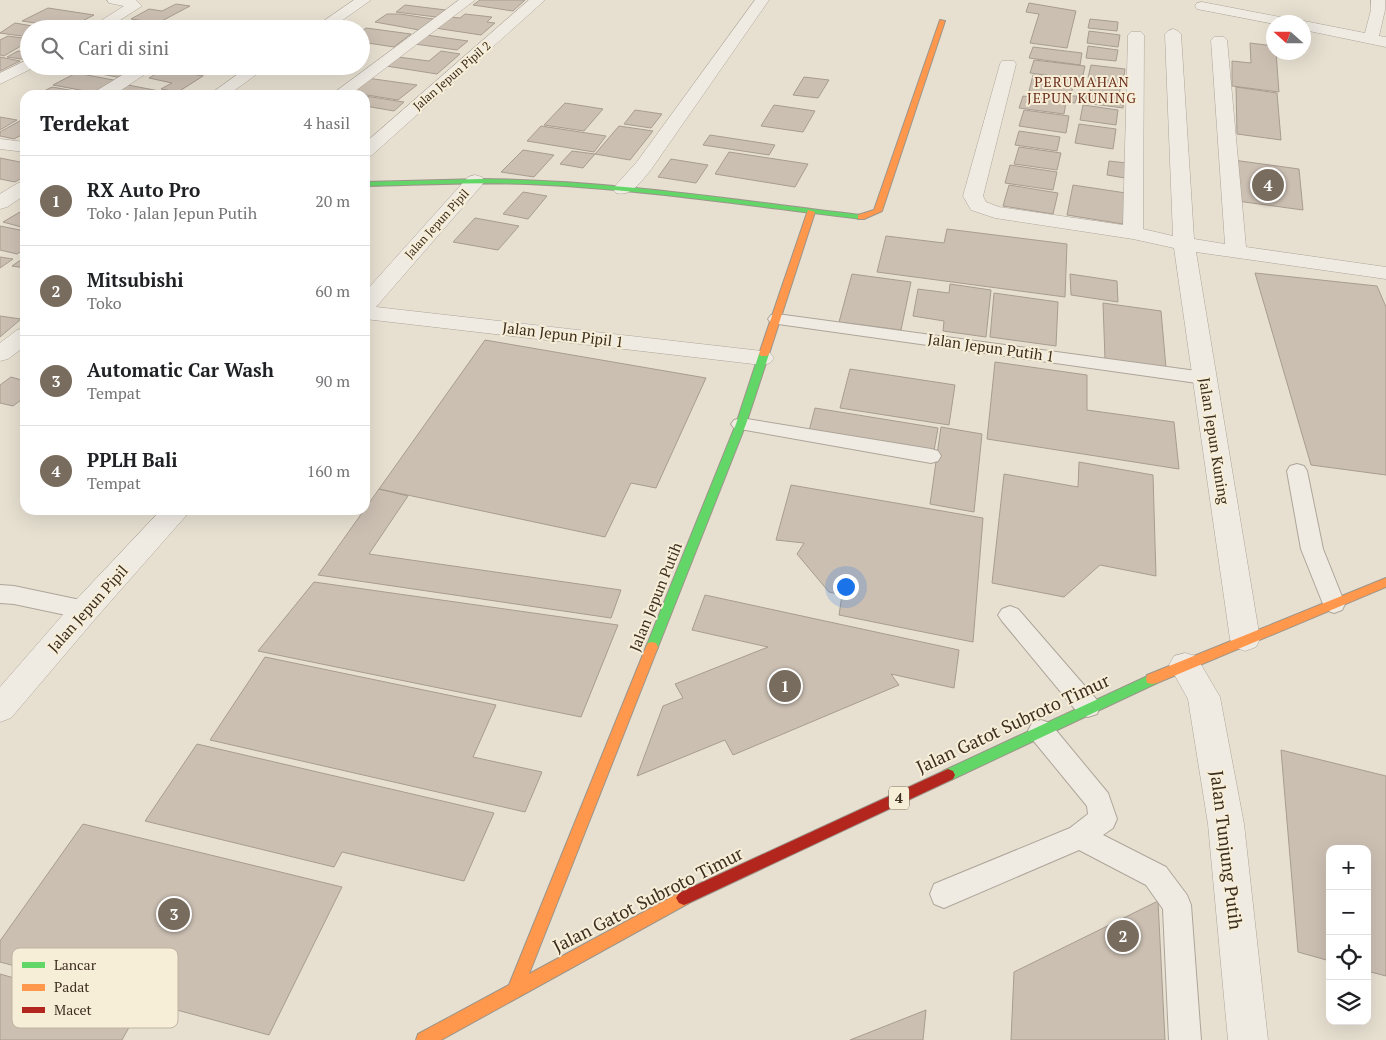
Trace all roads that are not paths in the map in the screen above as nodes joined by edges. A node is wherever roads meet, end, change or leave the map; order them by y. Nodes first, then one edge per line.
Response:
1 (114, 0) edge
2 (364, 0) edge
3 (468, 0) edge
4 (538, 0) edge
5 (762, 0) edge
6 (1378, 0) edge
7 (1202, 6) dead end
8 (1266, 18) edge
9 (111, 20) edge
10 (333, 20) edge
11 (942, 21) dead end
12 (1311, 27) edge
13 (1172, 34) dead end
14 (1136, 35) dead end
15 (1371, 39) junction
16 (1219, 40) dead end
17 (1386, 42) edge
18 (1008, 64) dead end
19 (20, 69) edge
20 (370, 72) edge
21 (134, 75) edge
22 (247, 75) edge
23 (366, 75) edge
24 (0, 79) edge
25 (110, 90) edge
26 (224, 90) edge
27 (346, 90) edge
28 (370, 148) edge
29 (475, 181) junction
30 (370, 184) edge
31 (623, 189) junction
32 (20, 190) edge
33 (0, 203) edge
34 (811, 212) junction
35 (1133, 233) junction
36 (1184, 244) junction
37 (1236, 251) junction
38 (1386, 273) edge
39 (370, 299) edge
40 (370, 313) edge
41 (777, 319) junction
42 (20, 339) edge
43 (0, 354) edge
44 (762, 358) junction
45 (1204, 378) junction
46 (741, 424) junction
47 (931, 456) dead end
48 (1297, 471) dead end
49 (172, 515) edge
50 (1386, 582) edge
51 (0, 594) edge
52 (1334, 604) junction
53 (85, 610) junction
54 (1010, 615) dead end
55 (1245, 638) junction
56 (1185, 665) junction
57 (1088, 707) junction
58 (0, 709) edge
59 (1041, 731) junction
60 (1080, 837) junction
61 (944, 894) dead end
62 (515, 988) junction
63 (424, 1040) edge
64 (1185, 1040) edge
65 (1248, 1040) edge

1 - 9 street
2 - 10 street
3 - 20 street
4 - 28 street, Jalan Jepun Pipil 2
5 - 31 street
6 - 15 street
7 - 8 street
11 - 34 main road
12 - 15 street
13 - 36 street, Jalan Jepun Kuning
14 - 35 street
15 - 17 street
16 - 37 street
18 - 35 street
19 - 24 street
21 - 25 street
22 - 26 street
23 - 27 street
29 - 30 main road, Jalan Jepun Pipil
29 - 31 main road
29 - 39 street, Jalan Jepun Pipil
31 - 34 main road
32 - 33 street
34 - 41 main road, Jalan Jepun Putih
35 - 36 street
36 - 37 street
36 - 45 street, Jalan Jepun Kuning
37 - 38 street
40 - 44 street, Jalan Jepun Pipil 1
41 - 44 main road, Jalan Jepun Putih
41 - 45 lane, Jalan Jepun Putih 1
42 - 43 street
44 - 46 main road, Jalan Jepun Putih
45 - 55 street, Jalan Jepun Kuning
46 - 47 lane
46 - 62 main road, Jalan Jepun Putih
48 - 52 lane
49 - 53 street, Jalan Jepun Pipil
50 - 52 main road, Jalan Gatot Subroto Timur / 4
51 - 53 lane
52 - 55 main road, Jalan Gatot Subroto Timur / 4
53 - 58 street, Jalan Jepun Pipil
54 - 57 lane
55 - 56 main road, Jalan Gatot Subroto Timur / 4
56 - 57 main road, Jalan Gatot Subroto Timur / 4
56 - 65 street, Jalan Tunjung Putih
57 - 59 main road, Jalan Gatot Subroto Timur / 4
59 - 60 lane
59 - 62 main road, Jalan Gatot Subroto Timur / 4
60 - 61 lane
60 - 64 lane
62 - 63 main road, Jalan Gatot Subroto Timur / 4

